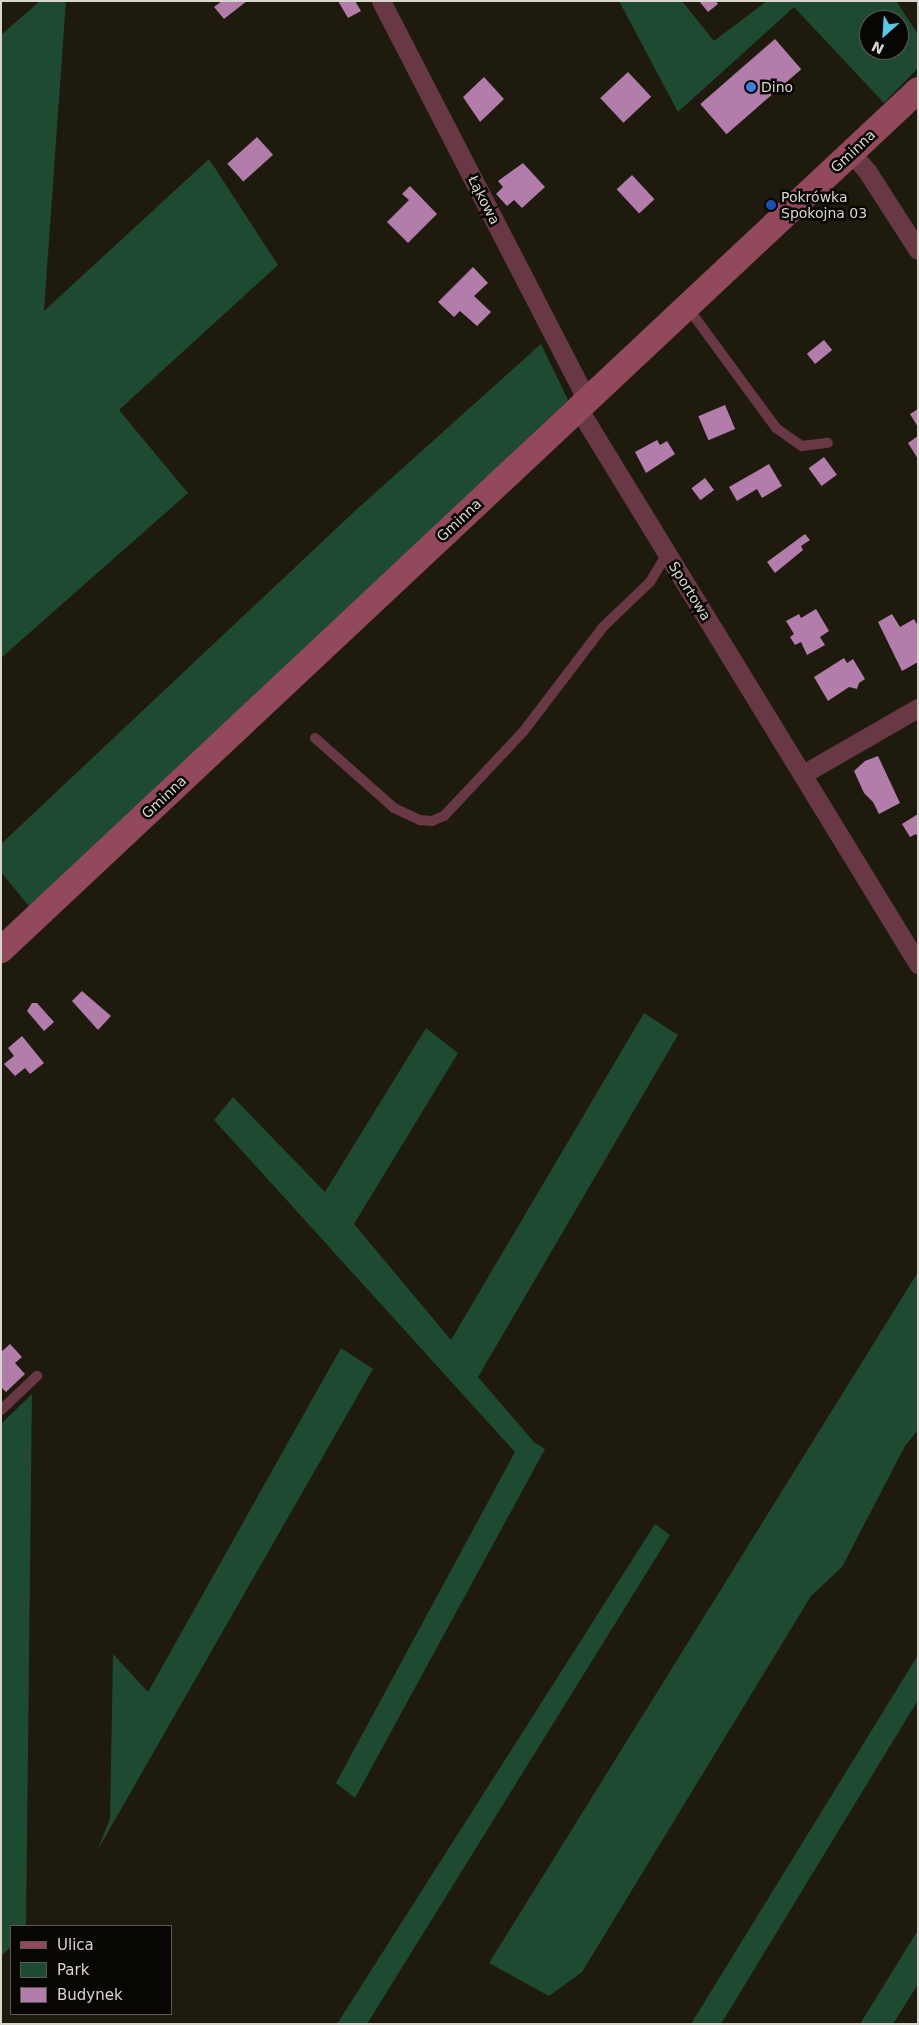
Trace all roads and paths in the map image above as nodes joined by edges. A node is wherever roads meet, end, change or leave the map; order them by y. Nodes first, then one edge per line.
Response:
1 (381, 1) edge
2 (918, 90) edge
3 (851, 153) junction
4 (918, 250) edge
5 (687, 307) junction
6 (583, 404) junction
7 (828, 443) dead end
8 (667, 554) junction
9 (918, 708) edge
10 (315, 738) dead end
11 (803, 774) junction
12 (1, 950) edge
13 (918, 964) edge
14 (37, 1376) dead end
15 (1, 1410) edge

1 - 6 street, Łąkowa
2 - 3 main road, Gminna
3 - 4 street
3 - 5 main road, Gminna
5 - 6 main road, Gminna
5 - 7 lane
6 - 8 street, Sportowa
6 - 12 main road, Gminna
8 - 10 lane
8 - 11 street, Sportowa
9 - 11 street
11 - 13 street, Sportowa
14 - 15 lane

